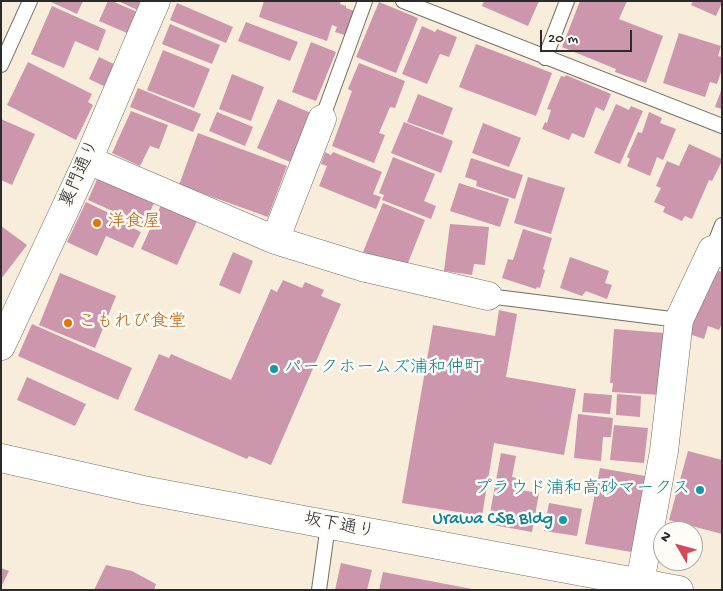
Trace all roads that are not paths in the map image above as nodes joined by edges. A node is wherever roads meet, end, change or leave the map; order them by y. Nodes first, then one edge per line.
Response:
1 (30, 1) edge
2 (156, 1) edge
3 (365, 1) edge
4 (403, 1) edge
5 (567, 1) edge
6 (545, 58) junction
7 (1, 65) edge
8 (322, 119) joint
9 (722, 126) edge
10 (88, 160) junction
11 (722, 225) edge
12 (275, 240) junction
13 (717, 252) edge
14 (488, 296) joint
15 (679, 320) junction
16 (1, 346) edge
17 (1, 458) edge
18 (328, 525) junction
19 (639, 586) edge
20 (319, 590) edge
21 (679, 590) edge

1 - 7 lane
2 - 10 street, 裏門通り
3 - 8 lane
4 - 6 lane
5 - 6 lane
6 - 9 lane
8 - 12 street
10 - 12 street
10 - 16 street, 裏門通り
11 - 13 lane
12 - 14 street
13 - 15 street
14 - 15 lane
15 - 19 street
17 - 18 street, 坂下通り
18 - 19 street, 坂下通り
18 - 20 lane
19 - 21 street, 坂下通り

